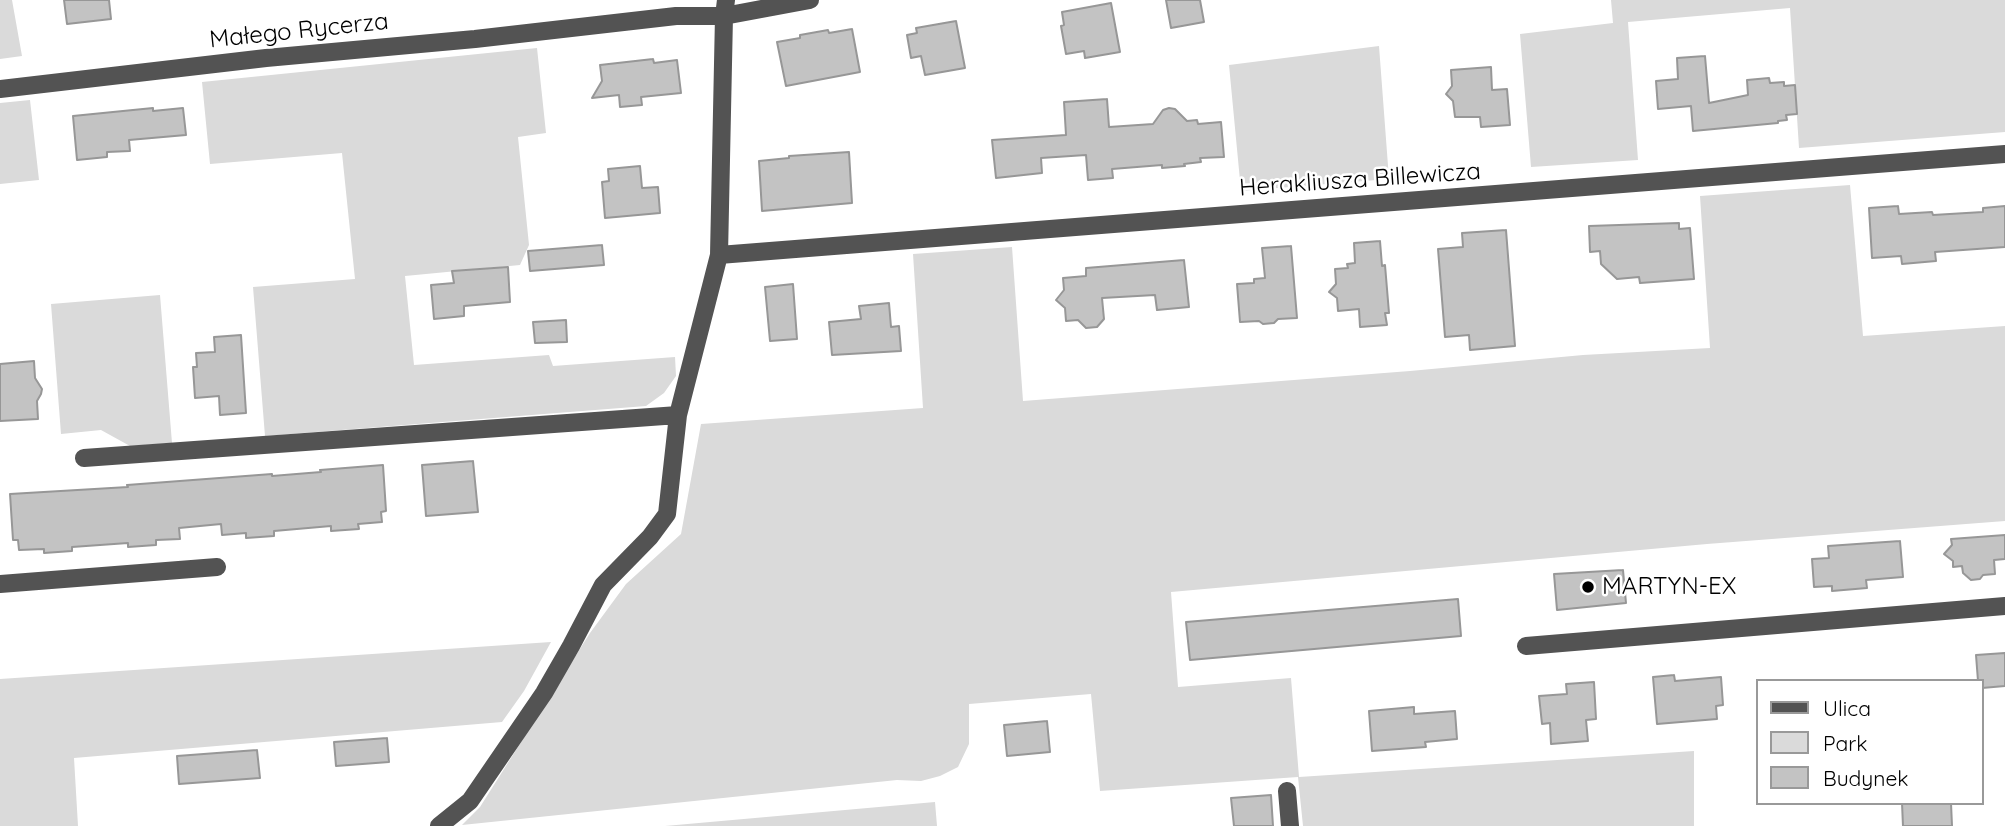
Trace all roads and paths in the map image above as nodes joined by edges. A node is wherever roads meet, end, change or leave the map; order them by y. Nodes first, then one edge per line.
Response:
1 (810, 0) edge
2 (725, 8) edge
3 (0, 89) edge
4 (2005, 154) edge
5 (719, 255) junction
6 (678, 415) junction
7 (84, 458) dead end
8 (217, 567) dead end
9 (0, 584) edge
10 (2005, 606) edge
11 (1526, 646) dead end
12 (1287, 791) dead end
13 (439, 826) edge
14 (1290, 826) edge

1 - 2 street, Małego Rycerza
2 - 3 street, Małego Rycerza
2 - 5 street
4 - 5 street, Herakliusza Billewicza
5 - 6 street
6 - 7 street
6 - 13 street
8 - 9 street
10 - 11 street
12 - 14 street

